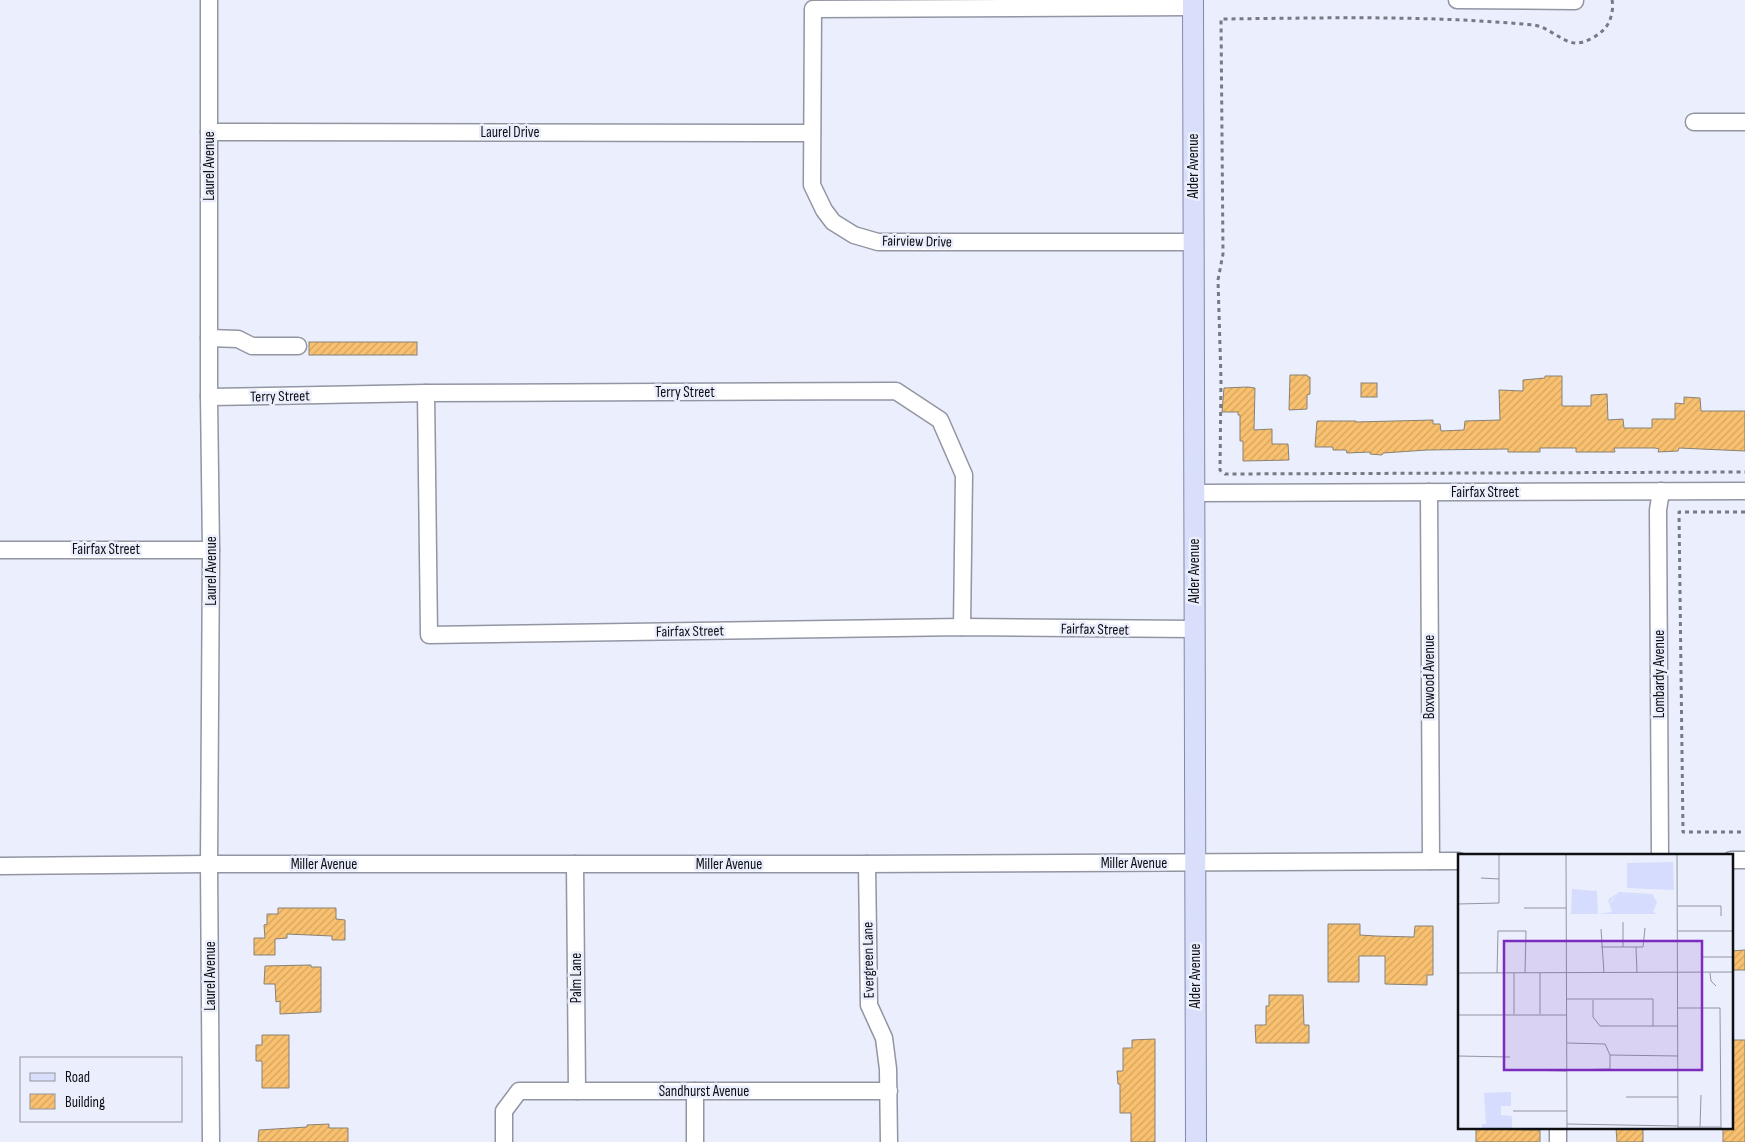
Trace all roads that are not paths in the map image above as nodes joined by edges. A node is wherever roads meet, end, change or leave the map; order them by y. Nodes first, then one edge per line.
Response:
1 (209, 0) edge
2 (1457, 0) edge
3 (1575, 1) dead end
4 (1192, 4) edge
5 (1694, 122) dead end
6 (1745, 122) edge
7 (209, 132) junction
8 (812, 132) junction
9 (1193, 242) junction
10 (209, 338) junction
11 (298, 346) dead end
12 (426, 393) junction
13 (209, 397) junction
14 (1745, 491) edge
15 (1429, 492) junction
16 (1661, 492) junction
17 (1194, 493) junction
18 (0, 550) edge
19 (211, 550) junction
20 (962, 627) junction
21 (1194, 630) junction
22 (1660, 854) edge
23 (1732, 860) edge
24 (1745, 860) edge
25 (1431, 861) junction
26 (1458, 861) edge
27 (1195, 862) junction
28 (209, 864) junction
29 (575, 864) junction
30 (867, 864) junction
31 (0, 866) edge
32 (577, 1091) junction
33 (695, 1091) junction
34 (889, 1091) junction
35 (211, 1142) edge
36 (504, 1142) edge
37 (695, 1142) edge
38 (889, 1142) edge
39 (1196, 1142) edge

1 - 7 street, Laurel Avenue
2 - 3 street
4 - 8 street, Fairview Drive
4 - 9 main road, Alder Avenue
5 - 6 street
7 - 8 street, Laurel Drive
7 - 10 street, Laurel Avenue
8 - 9 street, Fairview Drive
9 - 17 main road, Alder Avenue
10 - 11 street
10 - 13 street, Laurel Avenue
12 - 13 street, Terry Street
12 - 20 street, Terry Street
12 - 20 street, Fairfax Street
13 - 19 street, Laurel Avenue
14 - 16 street, Fairfax Street
15 - 16 street, Fairfax Street
15 - 17 street, Fairfax Street
15 - 25 street, Boxwood Avenue
16 - 22 street, Lombardy Avenue
17 - 21 main road, Alder Avenue
18 - 19 street, Fairfax Street
19 - 28 street, Laurel Avenue
20 - 21 street, Fairfax Street
21 - 27 main road, Alder Avenue
23 - 24 street
25 - 26 street, Miller Avenue
25 - 27 street, Miller Avenue
27 - 30 street, Miller Avenue
27 - 39 main road, Alder Avenue
28 - 29 street, Miller Avenue
28 - 31 street, Miller Avenue
28 - 35 street, Laurel Avenue
29 - 30 street, Miller Avenue
29 - 32 street, Palm Lane
30 - 34 street, Evergreen Lane
32 - 33 street, Sandhurst Avenue
32 - 36 street, Sandhurst Avenue
33 - 34 street, Sandhurst Avenue
33 - 37 street
34 - 38 street, Evergreen Lane

